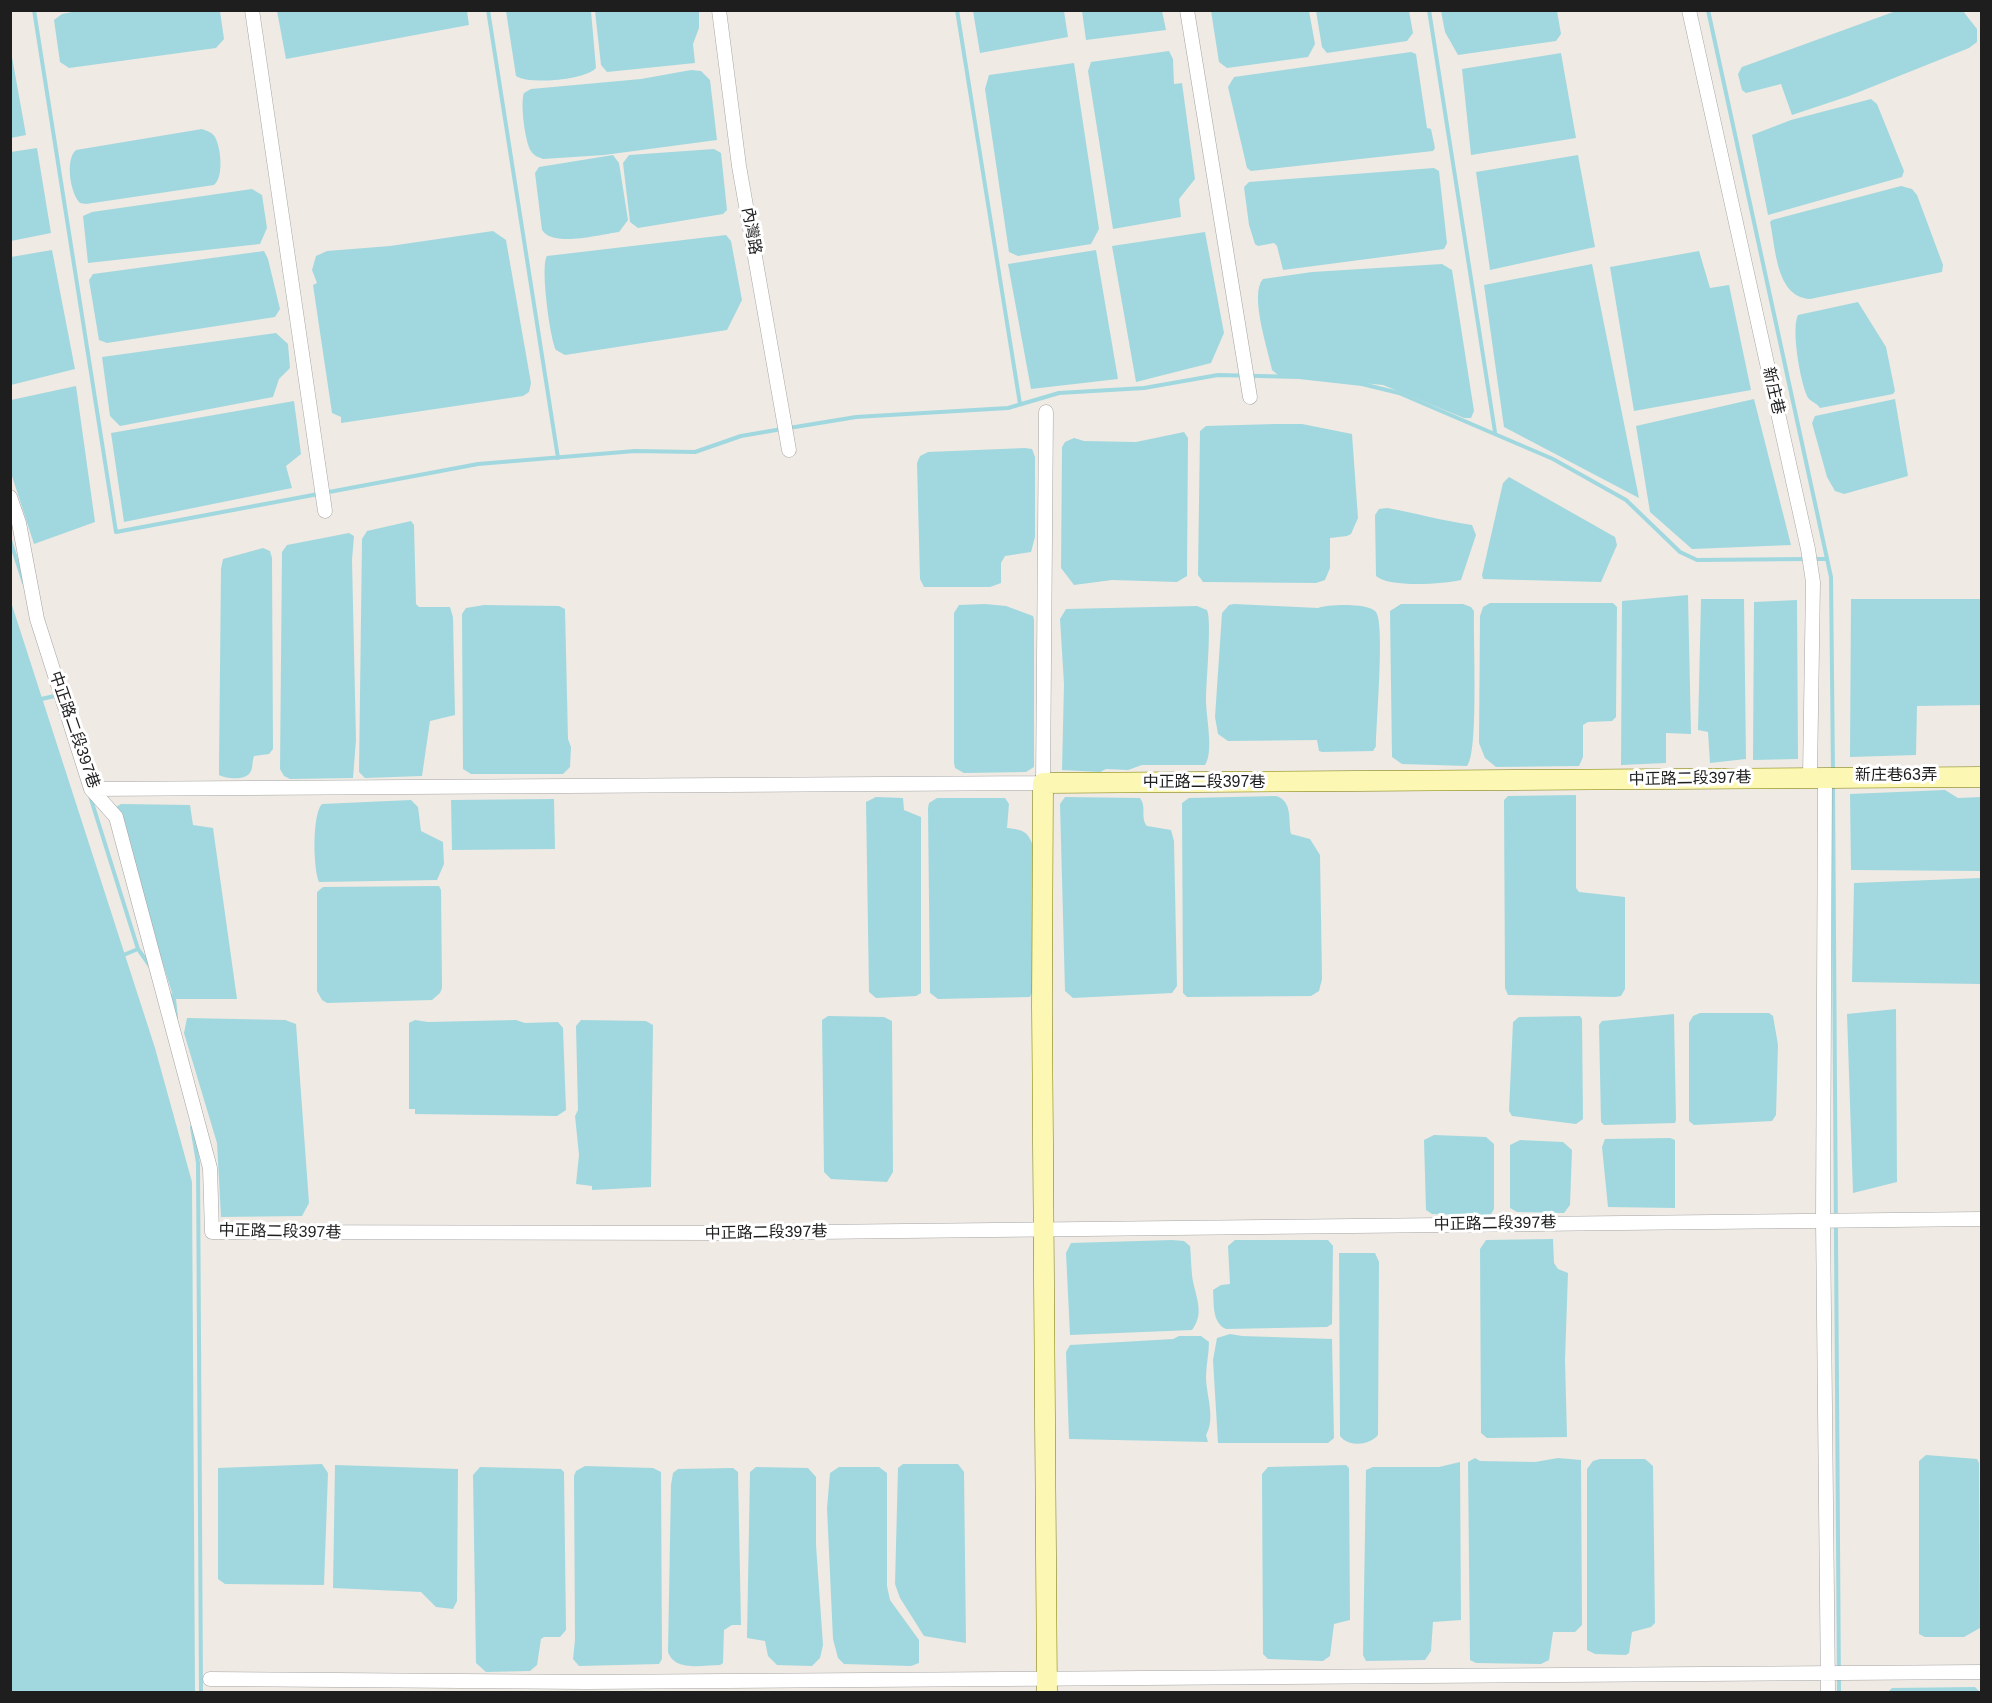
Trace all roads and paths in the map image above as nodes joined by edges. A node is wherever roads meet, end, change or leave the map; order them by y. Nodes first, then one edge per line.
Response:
1 (252, 10) edge
2 (719, 10) edge
3 (1187, 10) edge
4 (1689, 10) edge
5 (1250, 397) dead end
6 (1046, 412) dead end
7 (789, 450) dead end
8 (10, 497) edge
9 (325, 511) dead end
10 (1818, 776) junction
11 (1982, 777) edge
12 (1043, 783) junction
13 (91, 789) junction
14 (1982, 1219) edge
15 (1823, 1220) junction
16 (1044, 1230) junction
17 (1828, 1672) junction
18 (1982, 1672) edge
19 (210, 1679) dead end
20 (1047, 1686) edge
21 (1828, 1692) edge

1 - 9 street
2 - 7 street, 內灣路
3 - 5 street
4 - 10 street, 新庄巷
6 - 12 street
8 - 13 street, 中正路二段397巷
10 - 11 street, 新庄巷63弄
10 - 12 street, 中正路二段397巷
10 - 15 street, 新庄巷
12 - 13 street
12 - 16 street
13 - 16 street, 中正路二段397巷
14 - 15 street, 中正路二段397巷
15 - 16 street, 中正路二段397巷
15 - 17 street, 新庄巷
16 - 20 street
17 - 18 street
17 - 20 street
17 - 21 street, 新庄巷
19 - 20 street

